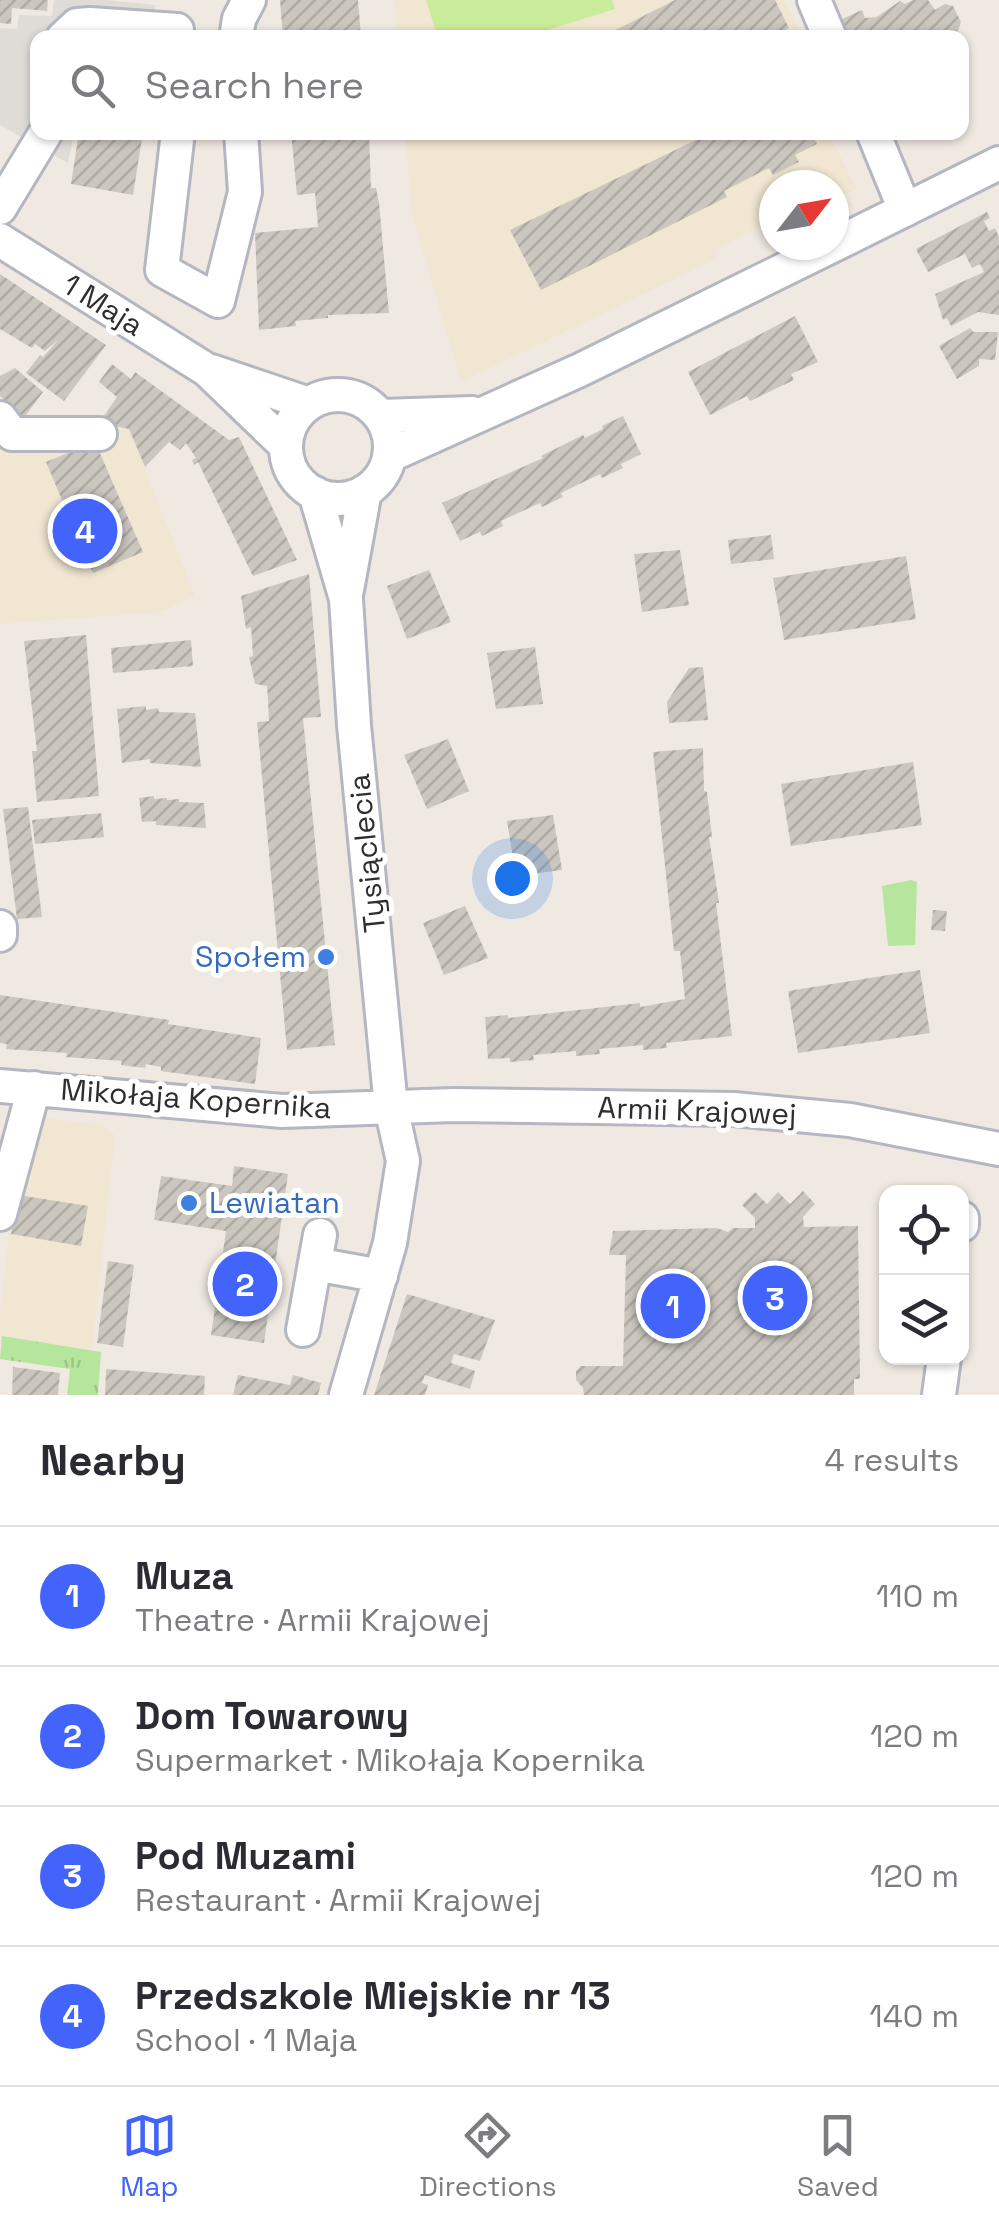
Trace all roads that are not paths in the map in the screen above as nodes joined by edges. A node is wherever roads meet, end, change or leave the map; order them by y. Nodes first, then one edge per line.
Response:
1 (249, 0) edge
2 (814, 0) edge
3 (179, 23) edge
4 (72, 30) edge
5 (237, 30) edge
6 (827, 30) edge
7 (38, 140) edge
8 (177, 140) edge
9 (242, 140) edge
10 (875, 140) edge
11 (999, 163) edge
12 (10, 170) edge
13 (0, 208) edge
14 (905, 210) junction
15 (849, 238) edge
16 (0, 240) edge
17 (803, 260) edge
18 (206, 370) junction
19 (309, 404) junction
20 (486, 413) junction
21 (381, 416) junction
22 (0, 418) edge
23 (100, 434) dead end
24 (286, 446) junction
25 (390, 456) junction
26 (365, 491) junction
27 (315, 493) junction
28 (346, 600) junction
29 (0, 926) edge
30 (0, 935) edge
31 (0, 1086) edge
32 (34, 1088) junction
33 (391, 1107) junction
34 (999, 1150) edge
35 (0, 1214) edge
36 (380, 1276) junction
37 (303, 1330) dead end
38 (943, 1365) edge
39 (346, 1395) edge
40 (939, 1395) edge

1 - 5 street
2 - 6 street
3 - 4 street
7 - 12 street
8 - 9 street
10 - 14 street
11 - 14 street
12 - 13 street
14 - 15 street
16 - 18 street, 1 Maja
17 - 20 street
18 - 19 street
18 - 24 street
19 - 21 street
19 - 24 street
20 - 21 street
20 - 25 street
21 - 25 street
22 - 23 street
24 - 27 street
25 - 26 street
26 - 27 street
26 - 28 street
27 - 28 street
28 - 33 street, Tysiąclecia
29 - 30 street
31 - 32 street, Mikołaja Kopernika
32 - 33 street, Mikołaja Kopernika
32 - 35 street
33 - 34 street, Armii Krajowej
33 - 36 street, Tysiąclecia
36 - 37 street
36 - 39 street, Tysiąclecia
38 - 40 street

